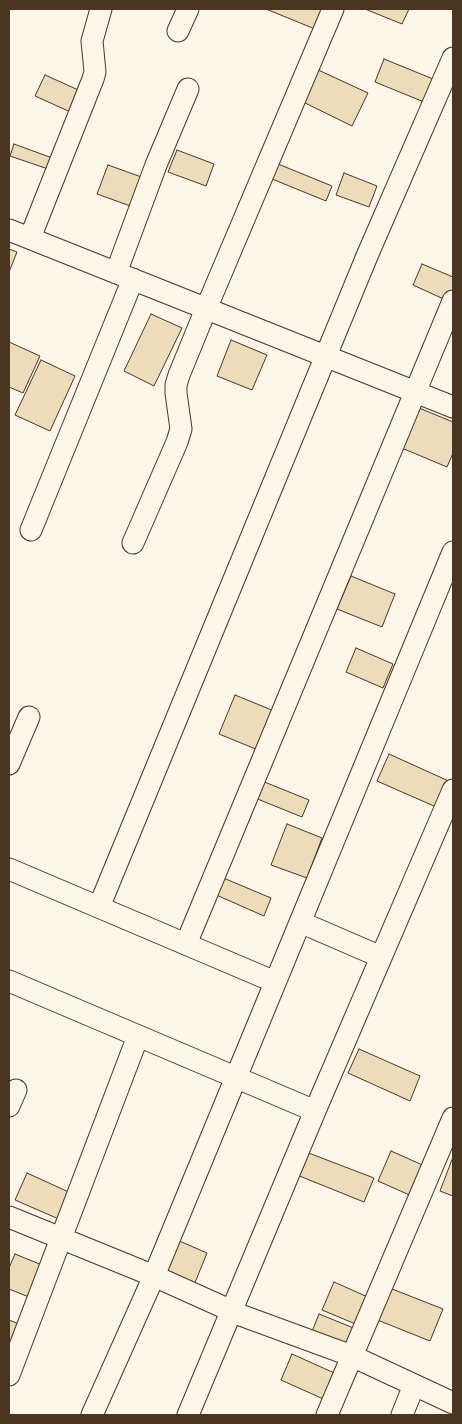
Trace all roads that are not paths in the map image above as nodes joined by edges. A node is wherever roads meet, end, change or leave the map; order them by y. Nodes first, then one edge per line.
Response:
1 (188, 9) edge
2 (334, 9) edge
3 (96, 10) edge
4 (178, 31) dead end
5 (453, 58) edge
6 (188, 89) dead end
7 (9, 230) edge
8 (30, 238) junction
9 (124, 276) junction
10 (453, 301) edge
11 (206, 308) junction
12 (326, 356) junction
13 (414, 392) junction
14 (453, 407) edge
15 (31, 530) dead end
16 (133, 543) dead end
17 (453, 552) edge
18 (29, 717) dead end
19 (9, 764) edge
20 (453, 790) edge
21 (9, 869) edge
22 (99, 907) junction
23 (300, 922) junction
24 (186, 944) junction
25 (381, 957) junction
26 (9, 981) edge
27 (275, 982) junction
28 (138, 1036) junction
29 (236, 1077) junction
30 (314, 1111) junction
31 (453, 1118) edge
32 (9, 1216) edge
33 (60, 1238) junction
34 (154, 1276) junction
35 (232, 1310) junction
36 (352, 1356) junction
37 (9, 1375) edge
38 (414, 1385) junction
39 (453, 1403) edge
40 (92, 1415) edge
41 (188, 1415) edge
42 (327, 1415) edge
43 (402, 1415) edge

1 - 4 street
2 - 11 street
3 - 8 street
5 - 12 street
6 - 9 street
7 - 8 street
8 - 9 street
9 - 11 street
9 - 15 street
10 - 13 street
11 - 12 street
11 - 16 street
12 - 13 street
12 - 22 street
13 - 14 street
13 - 24 street
17 - 23 street
18 - 19 street
20 - 25 street
21 - 22 street
22 - 24 street
23 - 25 street
23 - 27 street
24 - 27 street
25 - 30 street
26 - 28 street
27 - 29 street
28 - 29 street
28 - 33 street
29 - 30 street
29 - 34 street
30 - 35 street
31 - 36 street
32 - 33 street
33 - 34 street
33 - 37 street
34 - 35 street
34 - 40 street
35 - 36 street
35 - 41 street
36 - 38 street
36 - 42 street
38 - 39 street
38 - 43 street

